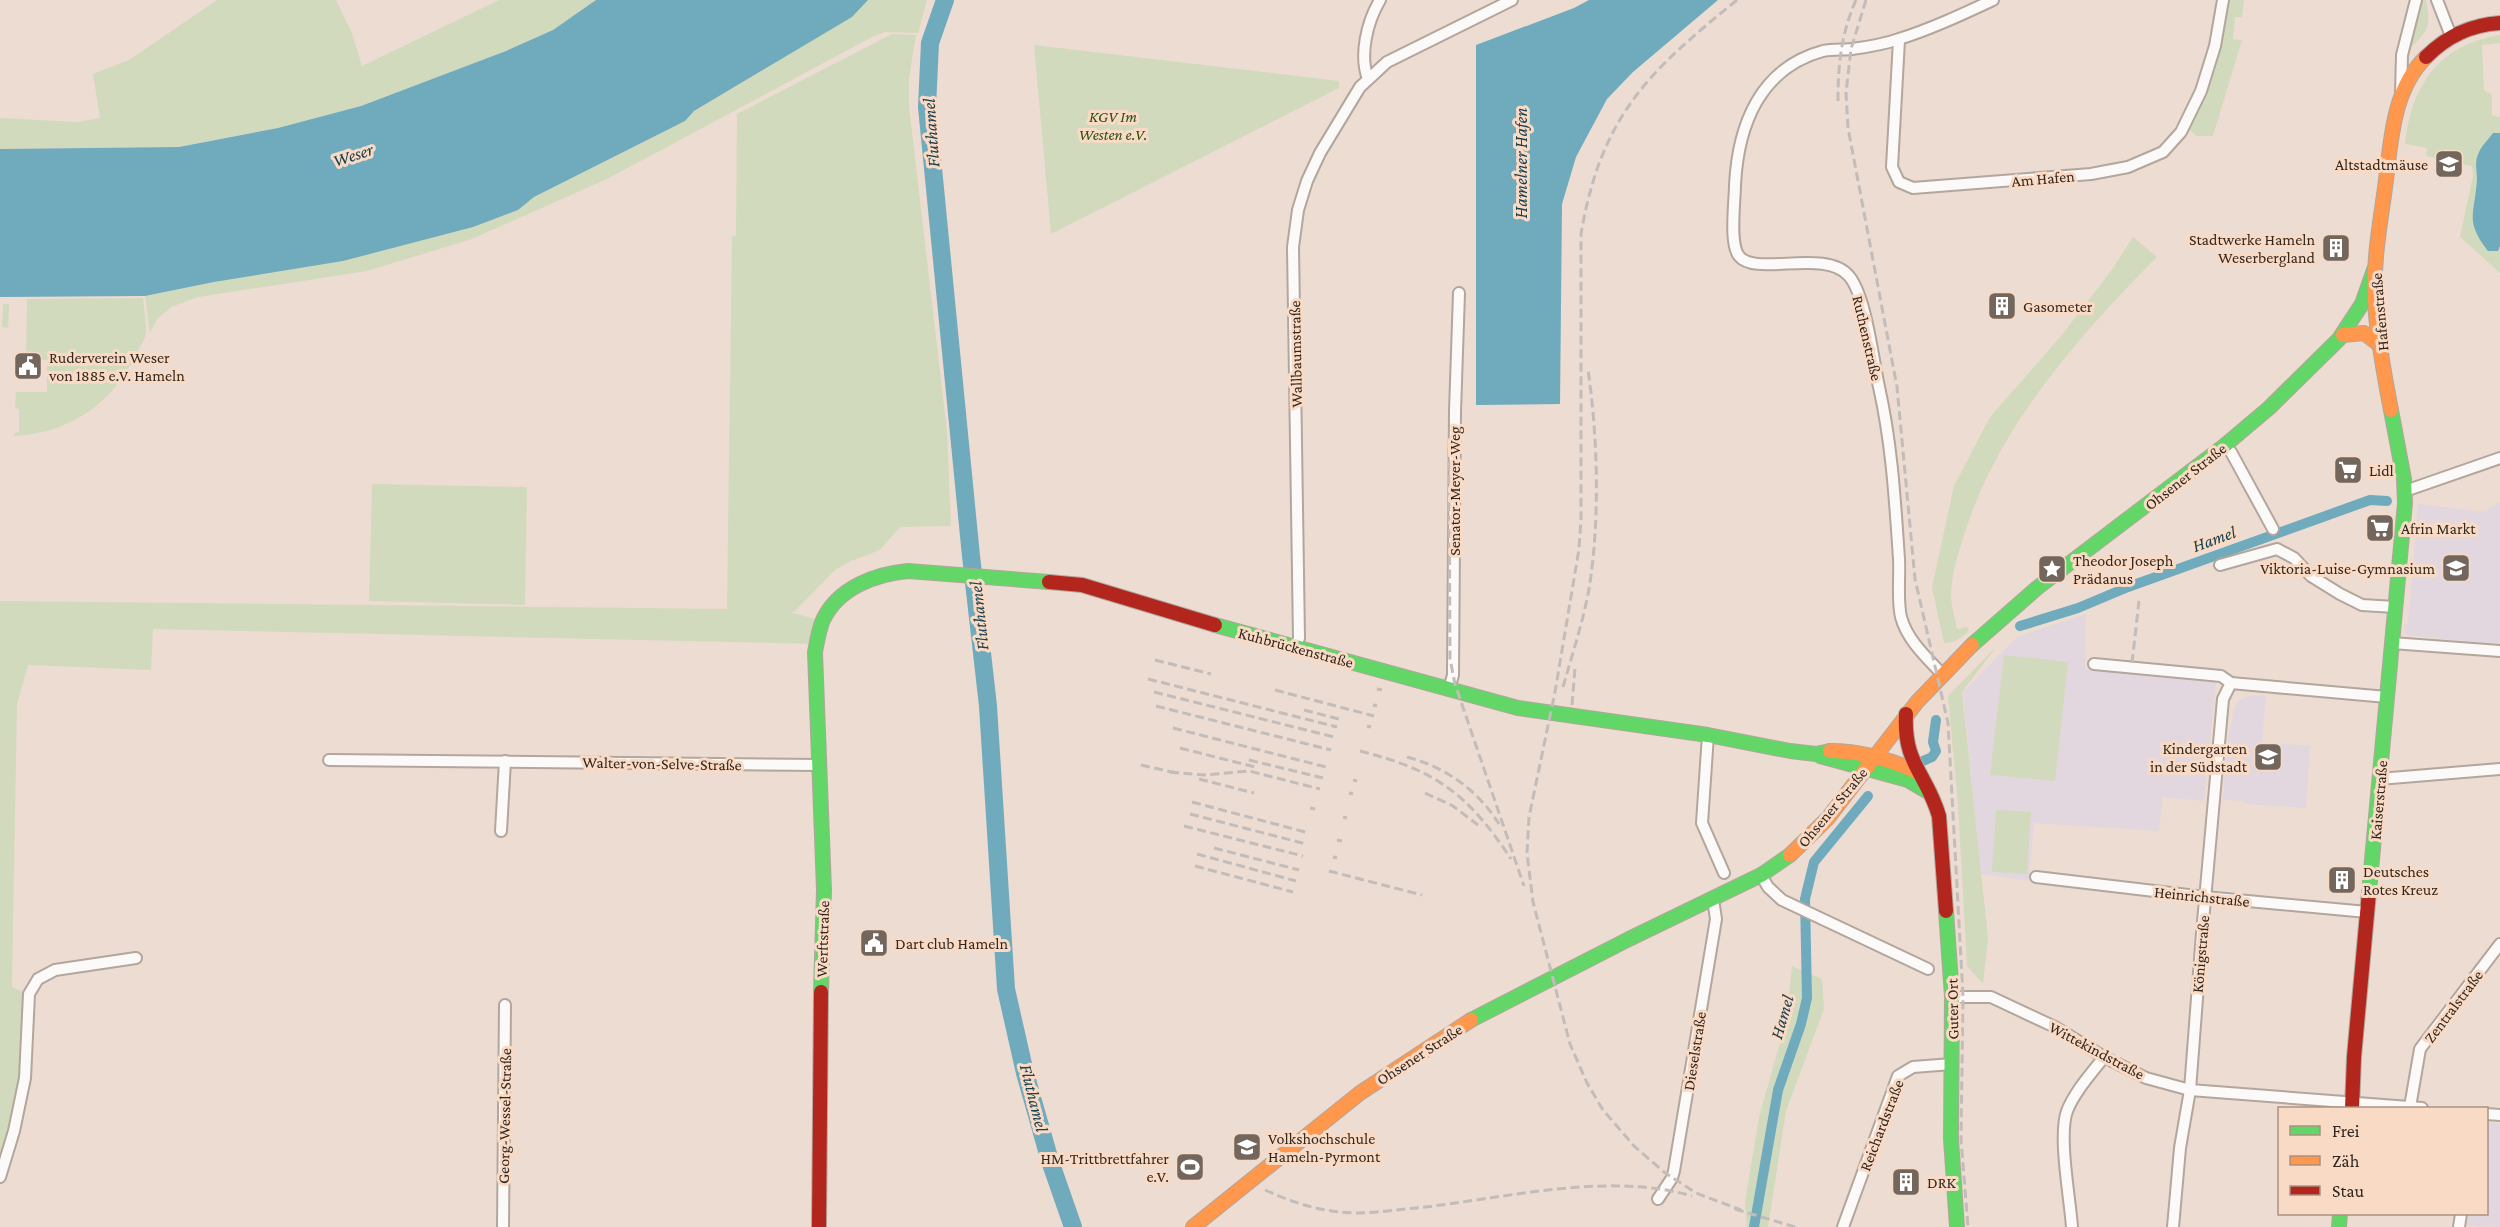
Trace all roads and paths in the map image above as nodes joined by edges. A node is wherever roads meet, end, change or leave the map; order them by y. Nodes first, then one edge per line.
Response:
1 (1380, 0) edge
2 (1512, 0) edge
3 (1993, 0) edge
4 (2223, 0) edge
5 (2416, 0) edge
6 (2437, 0) edge
7 (2500, 23) edge
8 (2451, 36) junction
9 (1899, 40) junction
10 (1368, 79) junction
11 (2401, 97) junction
12 (2374, 270) junction
13 (1460, 293) dead end
14 (2343, 335) junction
15 (2381, 346) junction
16 (2224, 446) junction
17 (2500, 458) edge
18 (2405, 491) junction
19 (2273, 529) dead end
20 (2220, 565) dead end
21 (2395, 607) junction
22 (2392, 643) junction
23 (1296, 646) junction
24 (2500, 651) edge
25 (814, 652) joint
26 (2094, 664) dead end
27 (1943, 675) junction
28 (2231, 683) junction
29 (1449, 689) junction
30 (2387, 697) junction
31 (1906, 714) junction
32 (1708, 735) junction
33 (329, 760) dead end
34 (505, 761) junction
35 (1870, 763) junction
36 (820, 765) junction
37 (2500, 769) edge
38 (1919, 774) junction
39 (2379, 779) junction
40 (1930, 793) junction
41 (501, 831) dead end
42 (1724, 873) dead end
43 (1761, 875) junction
44 (2036, 877) dead end
45 (2205, 897) junction
46 (1713, 899) junction
47 (2367, 912) junction
48 (2500, 944) edge
49 (136, 958) dead end
50 (1928, 969) dead end
51 (1952, 997) junction
52 (505, 1005) dead end
53 (2104, 1057) junction
54 (1952, 1064) junction
55 (2190, 1090) junction
56 (2352, 1106) edge
57 (2410, 1107) edge
58 (0, 1177) edge
59 (1658, 1199) dead end
60 (503, 1227) edge
61 (819, 1227) edge
62 (1193, 1227) edge
63 (1843, 1227) edge
64 (1957, 1227) edge
65 (2072, 1227) edge
66 (2173, 1227) edge

1 - 10 street
2 - 10 street, Wallbaumstraße
3 - 9 street, Ruthenstraße
4 - 9 street, Am Hafen
5 - 11 street, Hafenstraße
6 - 8 street
7 - 8 main road
8 - 11 main road, Hafenstraße
9 - 27 street, Ruthenstraße
10 - 23 street, Wallbaumstraße
11 - 12 main road, Hafenstraße
12 - 14 main road, Ohsener Straße
12 - 15 main road, Hafenstraße
13 - 29 street, Senator-Meyer-Weg
14 - 15 main road
14 - 16 main road, Ohsener Straße
15 - 18 main road, Hafenstraße
16 - 19 street
16 - 27 main road, Ohsener Straße
17 - 18 street
18 - 21 main road, Kaiserstraße
20 - 21 street
21 - 22 main road, Kaiserstraße
22 - 24 street
22 - 30 main road, Kaiserstraße
23 - 25 main road, Kuhbrückenstraße
23 - 29 main road, Kuhbrückenstraße
25 - 36 main road, Werftstraße
26 - 28 street
27 - 31 main road, Ohsener Straße
28 - 30 street
28 - 45 street, Königstraße
29 - 32 main road, Kuhbrückenstraße
30 - 39 main road, Kaiserstraße
31 - 35 main road, Ohsener Straße
31 - 38 main road, Guter Ort
32 - 35 main road, Kuhbrückenstraße
32 - 42 street
33 - 34 street, Walter-von-Selve-Straße
34 - 36 street, Walter-von-Selve-Straße
34 - 41 street
35 - 38 main road
35 - 40 main road
35 - 43 main road, Ohsener Straße
36 - 61 main road, Werftstraße
37 - 39 street
38 - 40 main road, Guter Ort
39 - 47 main road, Kaiserstraße
40 - 51 main road, Guter Ort
43 - 46 main road, Ohsener Straße
43 - 50 street
44 - 45 street, Heinrichstraße
45 - 47 street, Heinrichstraße
45 - 55 street, Königstraße
46 - 59 street, Dieselstraße
46 - 62 main road, Ohsener Straße
47 - 56 main road, Kaiserstraße
48 - 57 street, Zentralstraße
49 - 58 street
51 - 53 street, Wittekindstraße
51 - 54 main road, Guter Ort
52 - 60 street, Georg-Wessel-Straße
53 - 55 street, Wittekindstraße
53 - 65 street
54 - 63 street, Reichardstraße
54 - 64 main road, Guter Ort
55 - 56 street, Wittekindstraße
55 - 66 street, Königstraße
56 - 57 street, Wittekindstraße

